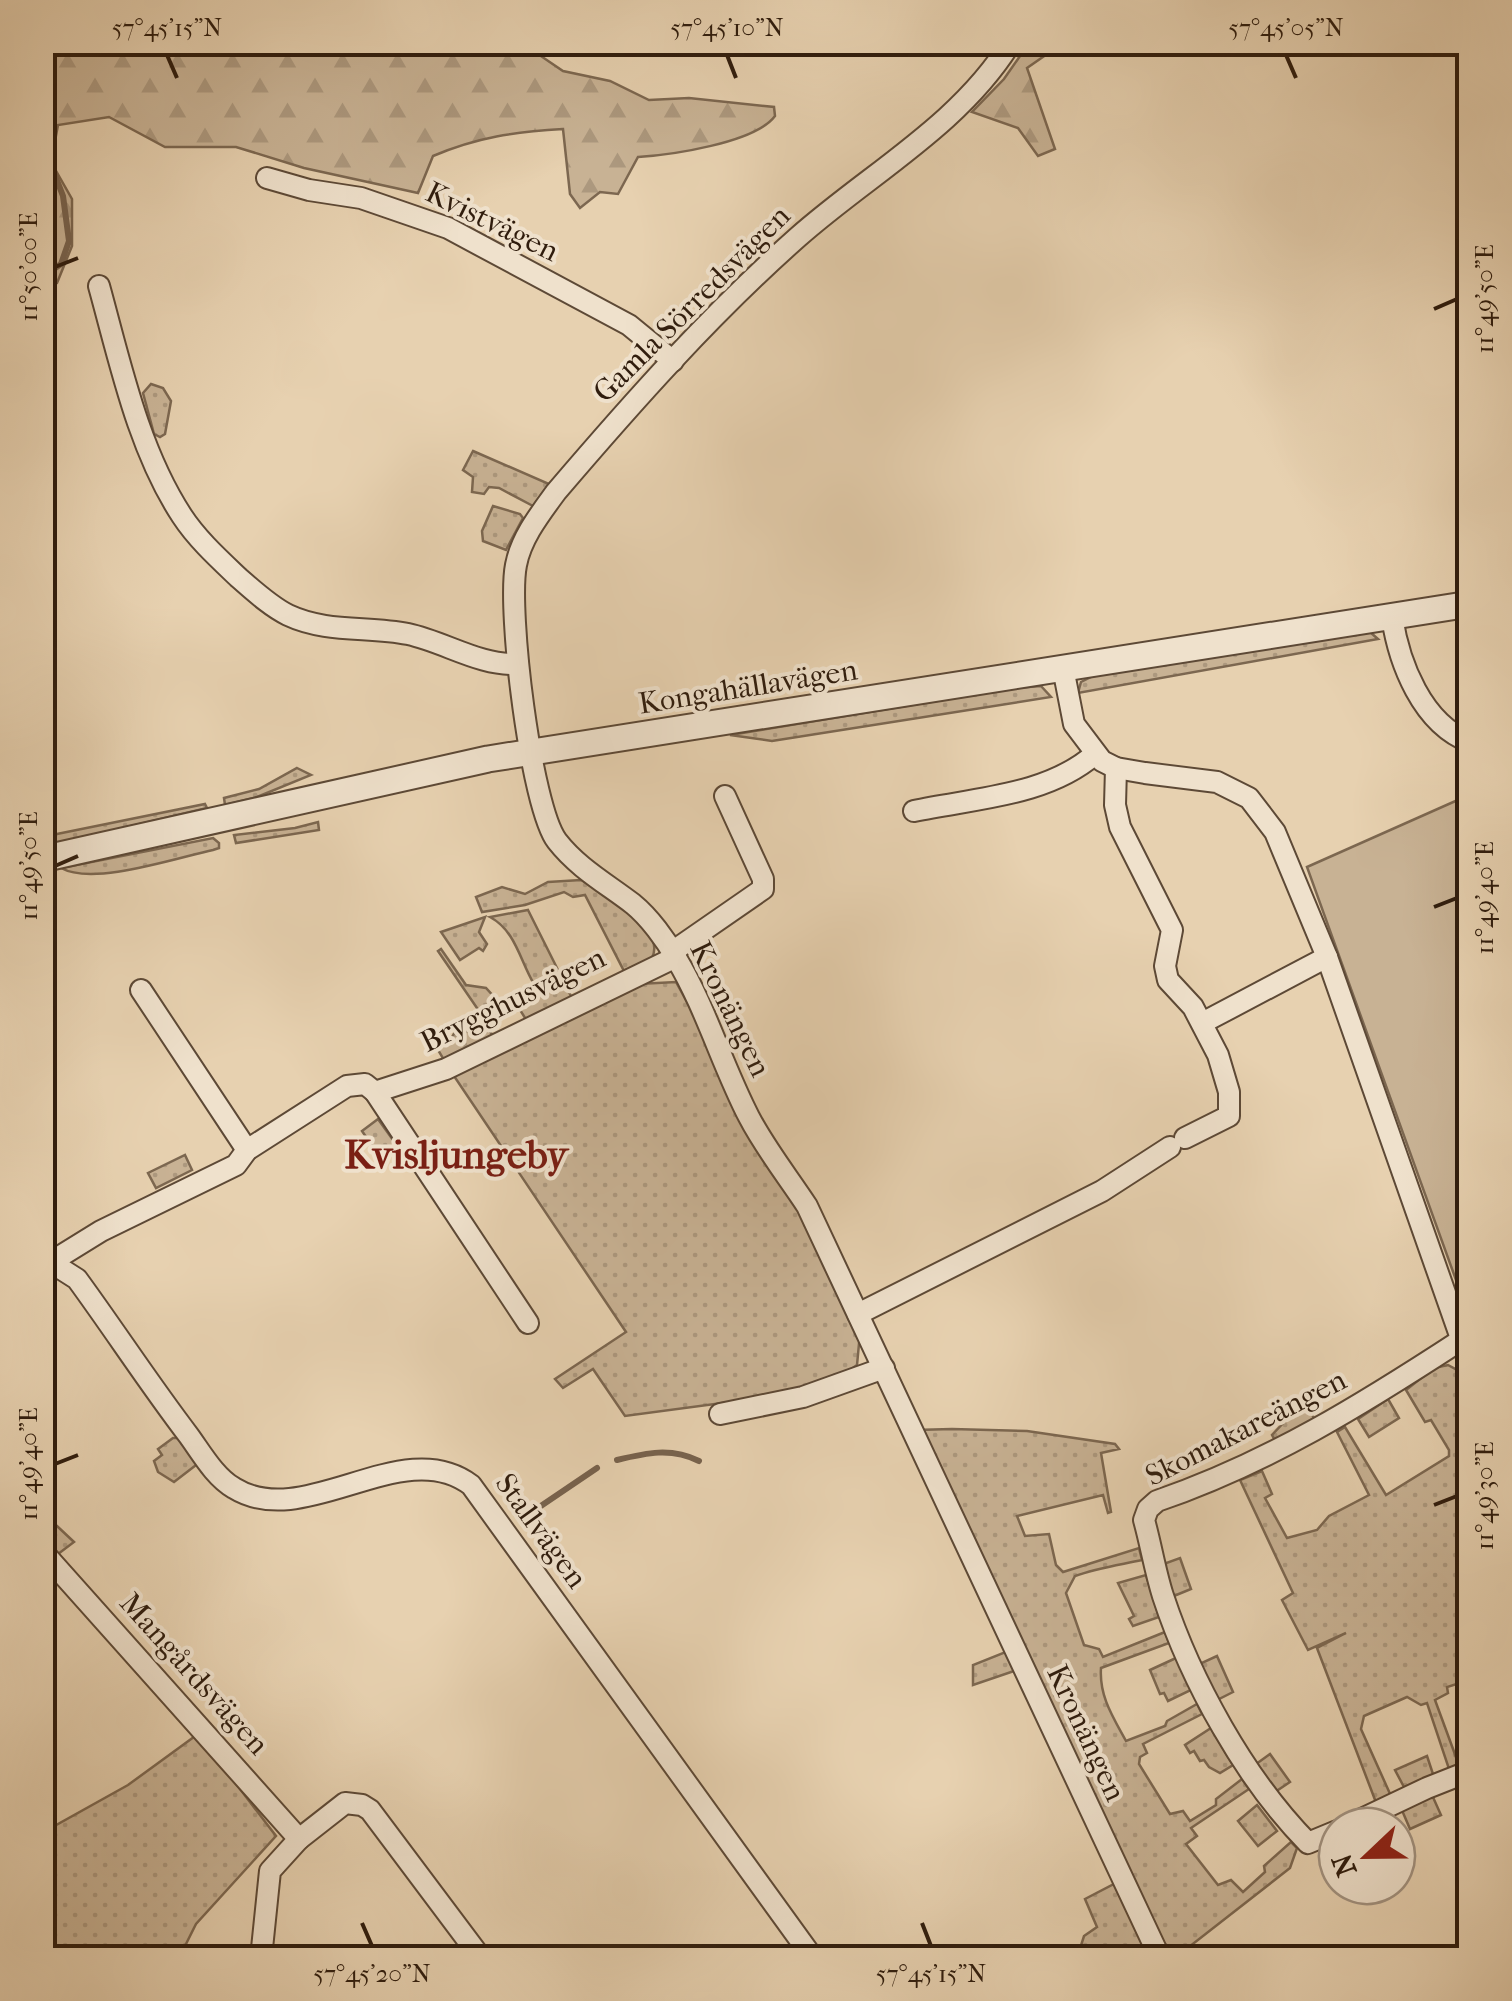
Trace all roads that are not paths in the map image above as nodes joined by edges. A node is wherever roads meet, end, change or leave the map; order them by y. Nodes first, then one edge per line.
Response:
1 (1010, 42) edge
2 (267, 178) dead end
3 (99, 286) dead end
4 (672, 361) junction
5 (1470, 604) edge
6 (1392, 617) junction
7 (518, 664) junction
8 (1063, 668) junction
9 (1470, 742) edge
10 (531, 753) junction
11 (1095, 754) junction
12 (1116, 768) junction
13 (725, 796) dead end
14 (914, 811) dead end
15 (42, 859) edge
16 (674, 954) junction
17 (1327, 957) junction
18 (141, 990) dead end
19 (1202, 1023) junction
20 (375, 1092) junction
21 (247, 1150) junction
22 (44, 1265) edge
23 (858, 1314) junction
24 (528, 1324) dead end
25 (1462, 1340) junction
26 (1470, 1364) edge
27 (884, 1368) junction
28 (720, 1414) dead end
29 (42, 1551) edge
30 (1470, 1772) edge
31 (1389, 1806) edge
32 (299, 1839) junction
33 (1317, 1839) edge
34 (260, 1958) edge
35 (482, 1958) edge
36 (812, 1958) edge
37 (1160, 1958) edge

1 - 4 street, Gamla Sörredsvägen
2 - 4 street, Kvistvägen
3 - 7 street
4 - 7 street, Gamla Sörredsvägen
5 - 6 street, Kongahällavägen
6 - 8 street, Kongahällavägen
6 - 9 street
7 - 10 street, Gamla Sörredsvägen
8 - 10 street, Kongahällavägen
8 - 11 street
10 - 15 street, Kongahällavägen
10 - 16 street, Kronängen
11 - 12 street
11 - 14 street
12 - 17 street
12 - 19 street
13 - 16 street, Brygghusvägen
16 - 20 street, Brygghusvägen
16 - 23 street, Kronängen
17 - 19 street
17 - 25 street
18 - 21 street
19 - 23 street
20 - 21 street, Brygghusvägen
20 - 24 street
21 - 22 street, Brygghusvägen
22 - 36 street, Stallvägen
23 - 27 street, Kronängen
25 - 26 street
25 - 33 street, Skomakareängen
27 - 28 street
27 - 37 street, Kronängen
29 - 32 street, Mangårdsvägen
30 - 31 street
32 - 34 street
32 - 35 street

